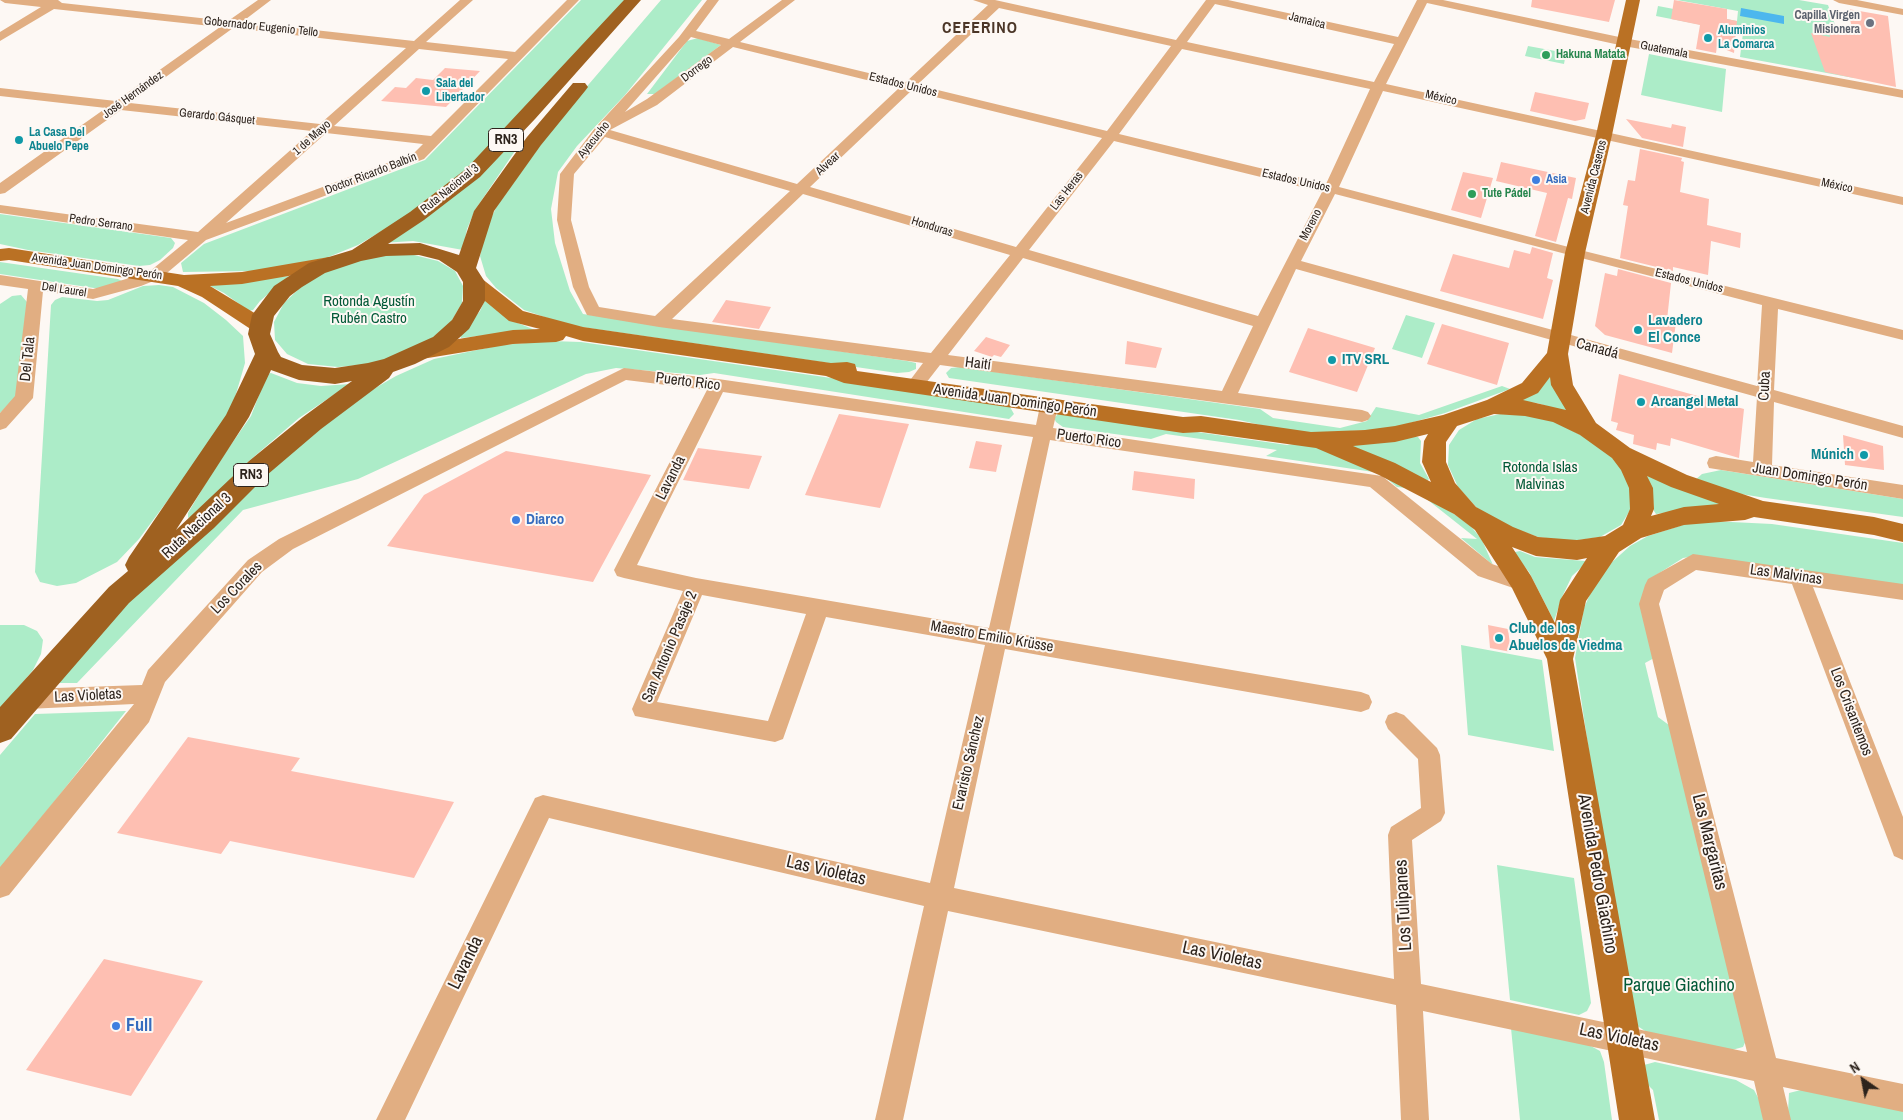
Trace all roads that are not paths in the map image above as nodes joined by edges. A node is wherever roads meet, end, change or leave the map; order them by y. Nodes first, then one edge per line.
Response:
1 (5, 0) edge
2 (265, 0) edge
3 (467, 0) edge
4 (573, 0) edge
5 (714, 0) edge
6 (789, 0) edge
7 (979, 0) edge
8 (1212, 0) edge
9 (1423, 0) edge
10 (1426, 0) edge
11 (1633, 0) edge
12 (1839, 0) edge
13 (57, 3) edge
14 (641, 4) edge
15 (996, 4) junction
16 (1903, 12) edge
17 (231, 24) junction
18 (689, 32) junction
19 (0, 37) edge
20 (732, 42) junction
21 (1402, 42) junction
22 (1624, 42) junction
23 (418, 44) junction
24 (1179, 45) junction
25 (517, 56) junction
26 (604, 59) dead end
27 (591, 74) dead end
28 (910, 87) junction
29 (1378, 87) junction
30 (0, 92) edge
31 (1903, 94) edge
32 (119, 105) junction
33 (323, 128) junction
34 (600, 132) junction
35 (1604, 135) junction
36 (1111, 136) junction
37 (435, 141) junction
38 (802, 188) junction
39 (0, 190) edge
40 (1331, 190) junction
41 (1903, 201) edge
42 (240, 203) junction
43 (0, 209) edge
44 (278, 209) junction
45 (201, 237) junction
46 (3, 252) edge
47 (1020, 253) junction
48 (1575, 253) junction
49 (357, 254) junction
50 (330, 263) junction
51 (1292, 263) junction
52 (155, 275) junction
53 (470, 275) junction
54 (0, 280) edge
55 (184, 281) junction
56 (17, 282) junction
57 (36, 285) junction
58 (0, 296) edge
59 (1770, 301) junction
60 (593, 311) joint
61 (659, 322) junction
62 (1263, 323) junction
63 (259, 325) junction
64 (583, 334) junction
65 (1903, 334) edge
66 (1559, 346) junction
67 (422, 352) junction
68 (267, 354) junction
69 (936, 359) junction
70 (392, 364) junction
71 (831, 370) junction
72 (624, 374) joint
73 (920, 379) junction
74 (718, 385) junction
75 (1765, 394) junction
76 (1228, 398) junction
77 (1049, 406) junction
78 (1494, 406) junction
79 (1362, 416) dead end
80 (1449, 421) junction
81 (0, 424) edge
82 (1200, 424) junction
83 (1588, 429) junction
84 (1043, 432) junction
85 (1903, 432) edge
86 (1311, 440) junction
87 (1620, 452) junction
88 (1716, 463) dead end
89 (1762, 470) junction
90 (1903, 492) edge
91 (1762, 510) junction
92 (1475, 518) junction
93 (1903, 524) edge
94 (1874, 526) junction
95 (1633, 531) junction
96 (1903, 533) edge
97 (1610, 545) junction
98 (624, 570) joint
99 (1671, 574) joint
100 (1799, 576) junction
101 (1522, 583) junction
102 (696, 586) junction
103 (1903, 592) edge
104 (119, 596) junction
105 (819, 607) junction
106 (997, 638) junction
107 (1560, 658) junction
108 (149, 694) junction
109 (27, 699) junction
110 (1361, 702) dead end
111 (1396, 722) dead end
112 (0, 729) edge
113 (543, 806) joint
114 (1903, 848) edge
115 (0, 886) edge
116 (939, 897) junction
117 (1408, 994) junction
118 (1624, 1039) junction
119 (1764, 1070) junction
120 (1903, 1098) edge
121 (390, 1120) edge
122 (889, 1120) edge
123 (1415, 1120) edge
124 (1638, 1120) edge
125 (1777, 1120) edge

1 - 13 street, Gobernador Eugenio Tello
2 - 17 street, José Hernández
3 - 23 street, 1 de Mayo
4 - 25 street, Doctor Ricardo Balbín
5 - 18 street, Ayacucho
6 - 20 street, Dorrego
7 - 15 street, México
8 - 21 street, Jamaica
8 - 24 street, Las Heras
9 - 21 street, Moreno
10 - 22 street, Guatemala
11 - 22 main road, Avenida Caseros
12 - 16 street
13 - 17 street, Gobernador Eugenio Tello
13 - 19 street
14 - 26 highway, Ruta Nacional 3 / RN3
14 - 49 highway, Ruta Nacional 3 / RN3
15 - 24 street, México
15 - 28 street, Alvear
17 - 23 street, Gobernador Eugenio Tello
17 - 32 street, José Hernández
18 - 20 street, Estados Unidos
18 - 34 street, Ayacucho
20 - 28 street, Estados Unidos
20 - 34 street, Dorrego
21 - 29 street, Moreno
22 - 31 street, Guatemala
22 - 35 main road, Avenida Caseros
23 - 25 street, Gobernador Eugenio Tello
23 - 33 street, 1 de Mayo
24 - 29 street, México
24 - 36 street, Las Heras
25 - 37 street, Doctor Ricardo Balbín
27 - 53 highway, Ruta Nacional 3 / RN3
28 - 36 street, Estados Unidos
28 - 38 street, Alvear
29 - 35 street, México
29 - 40 street, Moreno
30 - 32 street, Gerardo Gásquet
32 - 33 street, Gerardo Gásquet
32 - 39 street, José Hernández
33 - 37 street, Gerardo Gásquet
33 - 42 street, 1 de Mayo
34 - 38 street, Honduras
34 - 60 street, Ayacucho
35 - 41 street, México
35 - 48 main road, Avenida Caseros
36 - 40 street, Estados Unidos
36 - 47 street, Las Heras
37 - 44 street, Doctor Ricardo Balbín
38 - 47 street, Honduras
38 - 61 street, Alvear
40 - 48 street, Estados Unidos
40 - 51 street, Moreno
42 - 44 street
42 - 45 street, 1 de Mayo
43 - 45 street, Pedro Serrano
44 - 45 street, Doctor Ricardo Balbín
45 - 52 street, 1 de Mayo
46 - 52 main road, Avenida Juan Domingo Perón
47 - 62 street, Honduras
47 - 69 street, Las Heras
48 - 59 street, Estados Unidos
48 - 66 main road, Avenida Caseros
49 - 50 highway, Ruta Nacional 3 / RN3
49 - 53 highway, Ruta Nacional 3 / RN3
50 - 55 main road, Avenida Juan Domingo Perón
50 - 63 highway, Ruta Nacional 3 / RN3
51 - 62 street, Moreno
51 - 66 street, Canadá
52 - 55 main road, Avenida Juan Domingo Perón
52 - 57 street, Del Laurel
53 - 64 main road, Avenida Juan Domingo Perón
53 - 67 highway, Ruta Nacional 3 / RN3
54 - 56 street, Del Laurel
55 - 63 main road, Avenida Juan Domingo Perón
56 - 57 street, Del Laurel
56 - 58 street
57 - 81 street, Del Tala
59 - 65 street, Estados Unidos
59 - 75 street, Cuba
60 - 61 street, Haití
61 - 69 street, Haití
62 - 76 street, Moreno
63 - 68 highway
64 - 67 main road, Avenida Juan Domingo Perón
64 - 71 main road, Avenida Juan Domingo Perón
66 - 75 street, Canadá
66 - 78 main road, Avenida Caseros
66 - 83 main road, Avenida Caseros
67 - 70 highway, Ruta Nacional 3 / RN3
68 - 70 highway, Ruta Nacional 3 / RN3
68 - 104 highway, Ruta Nacional 3 / RN3
69 - 73 street, Las Heras
69 - 76 street, Haití
70 - 104 highway, Ruta Nacional 3 / RN3
71 - 73 main road, Avenida Juan Domingo Perón
71 - 77 main road, Avenida Juan Domingo Perón
72 - 74 street, Puerto Rico
72 - 108 street, Los Corales
73 - 82 main road, Avenida Juan Domingo Perón
74 - 84 street, Puerto Rico
74 - 98 street, Lavanda
75 - 85 street, Canadá
75 - 89 street, Cuba
76 - 79 street, Haití
77 - 82 main road, Avenida Juan Domingo Perón
77 - 84 street, Evaristo Sánchez
78 - 80 main road
78 - 83 main road
80 - 86 main road, Avenida Juan Domingo Perón
80 - 92 main road
82 - 86 main road, Avenida Juan Domingo Perón
83 - 87 main road
84 - 101 street, Puerto Rico
84 - 106 street, Evaristo Sánchez
86 - 92 main road, Avenida Juan Domingo Perón
87 - 91 main road
87 - 95 main road
88 - 89 street, Juan Domingo Perón
89 - 90 street, Juan Domingo Perón
91 - 94 main road
91 - 95 main road
92 - 97 main road
92 - 101 main road, Avenida Pedro Giachino
93 - 94 main road
94 - 96 main road
95 - 97 main road
97 - 107 main road, Avenida Pedro Giachino
98 - 102 street, Maestro Emilio Krüsse
99 - 100 street, Las Malvinas
99 - 119 street, Las Margaritas
100 - 103 street, Las Malvinas
100 - 114 street, Los Crisantemos
101 - 107 main road, Avenida Pedro Giachino
102 - 105 street, Maestro Emilio Krüsse
102 - 105 street, San Antonio Pasaje 2
104 - 109 highway, Ruta Nacional 3 / RN3
105 - 106 street, Maestro Emilio Krüsse
106 - 110 street, Maestro Emilio Krüsse
106 - 116 street, Evaristo Sánchez
107 - 118 main road, Avenida Pedro Giachino
108 - 109 street, Las Violetas
108 - 115 street, Los Corales
109 - 112 highway, Ruta Nacional 3 / RN3
111 - 117 street, Los Tulipanes
113 - 116 street, Las Violetas
113 - 121 street, Lavanda
116 - 117 street, Las Violetas
116 - 122 street, Evaristo Sánchez
117 - 118 street, Las Violetas
117 - 123 street, Los Tulipanes
118 - 119 street, Las Violetas
118 - 124 main road, Avenida Pedro Giachino
119 - 120 street, Las Violetas
119 - 125 street, Las Margaritas

